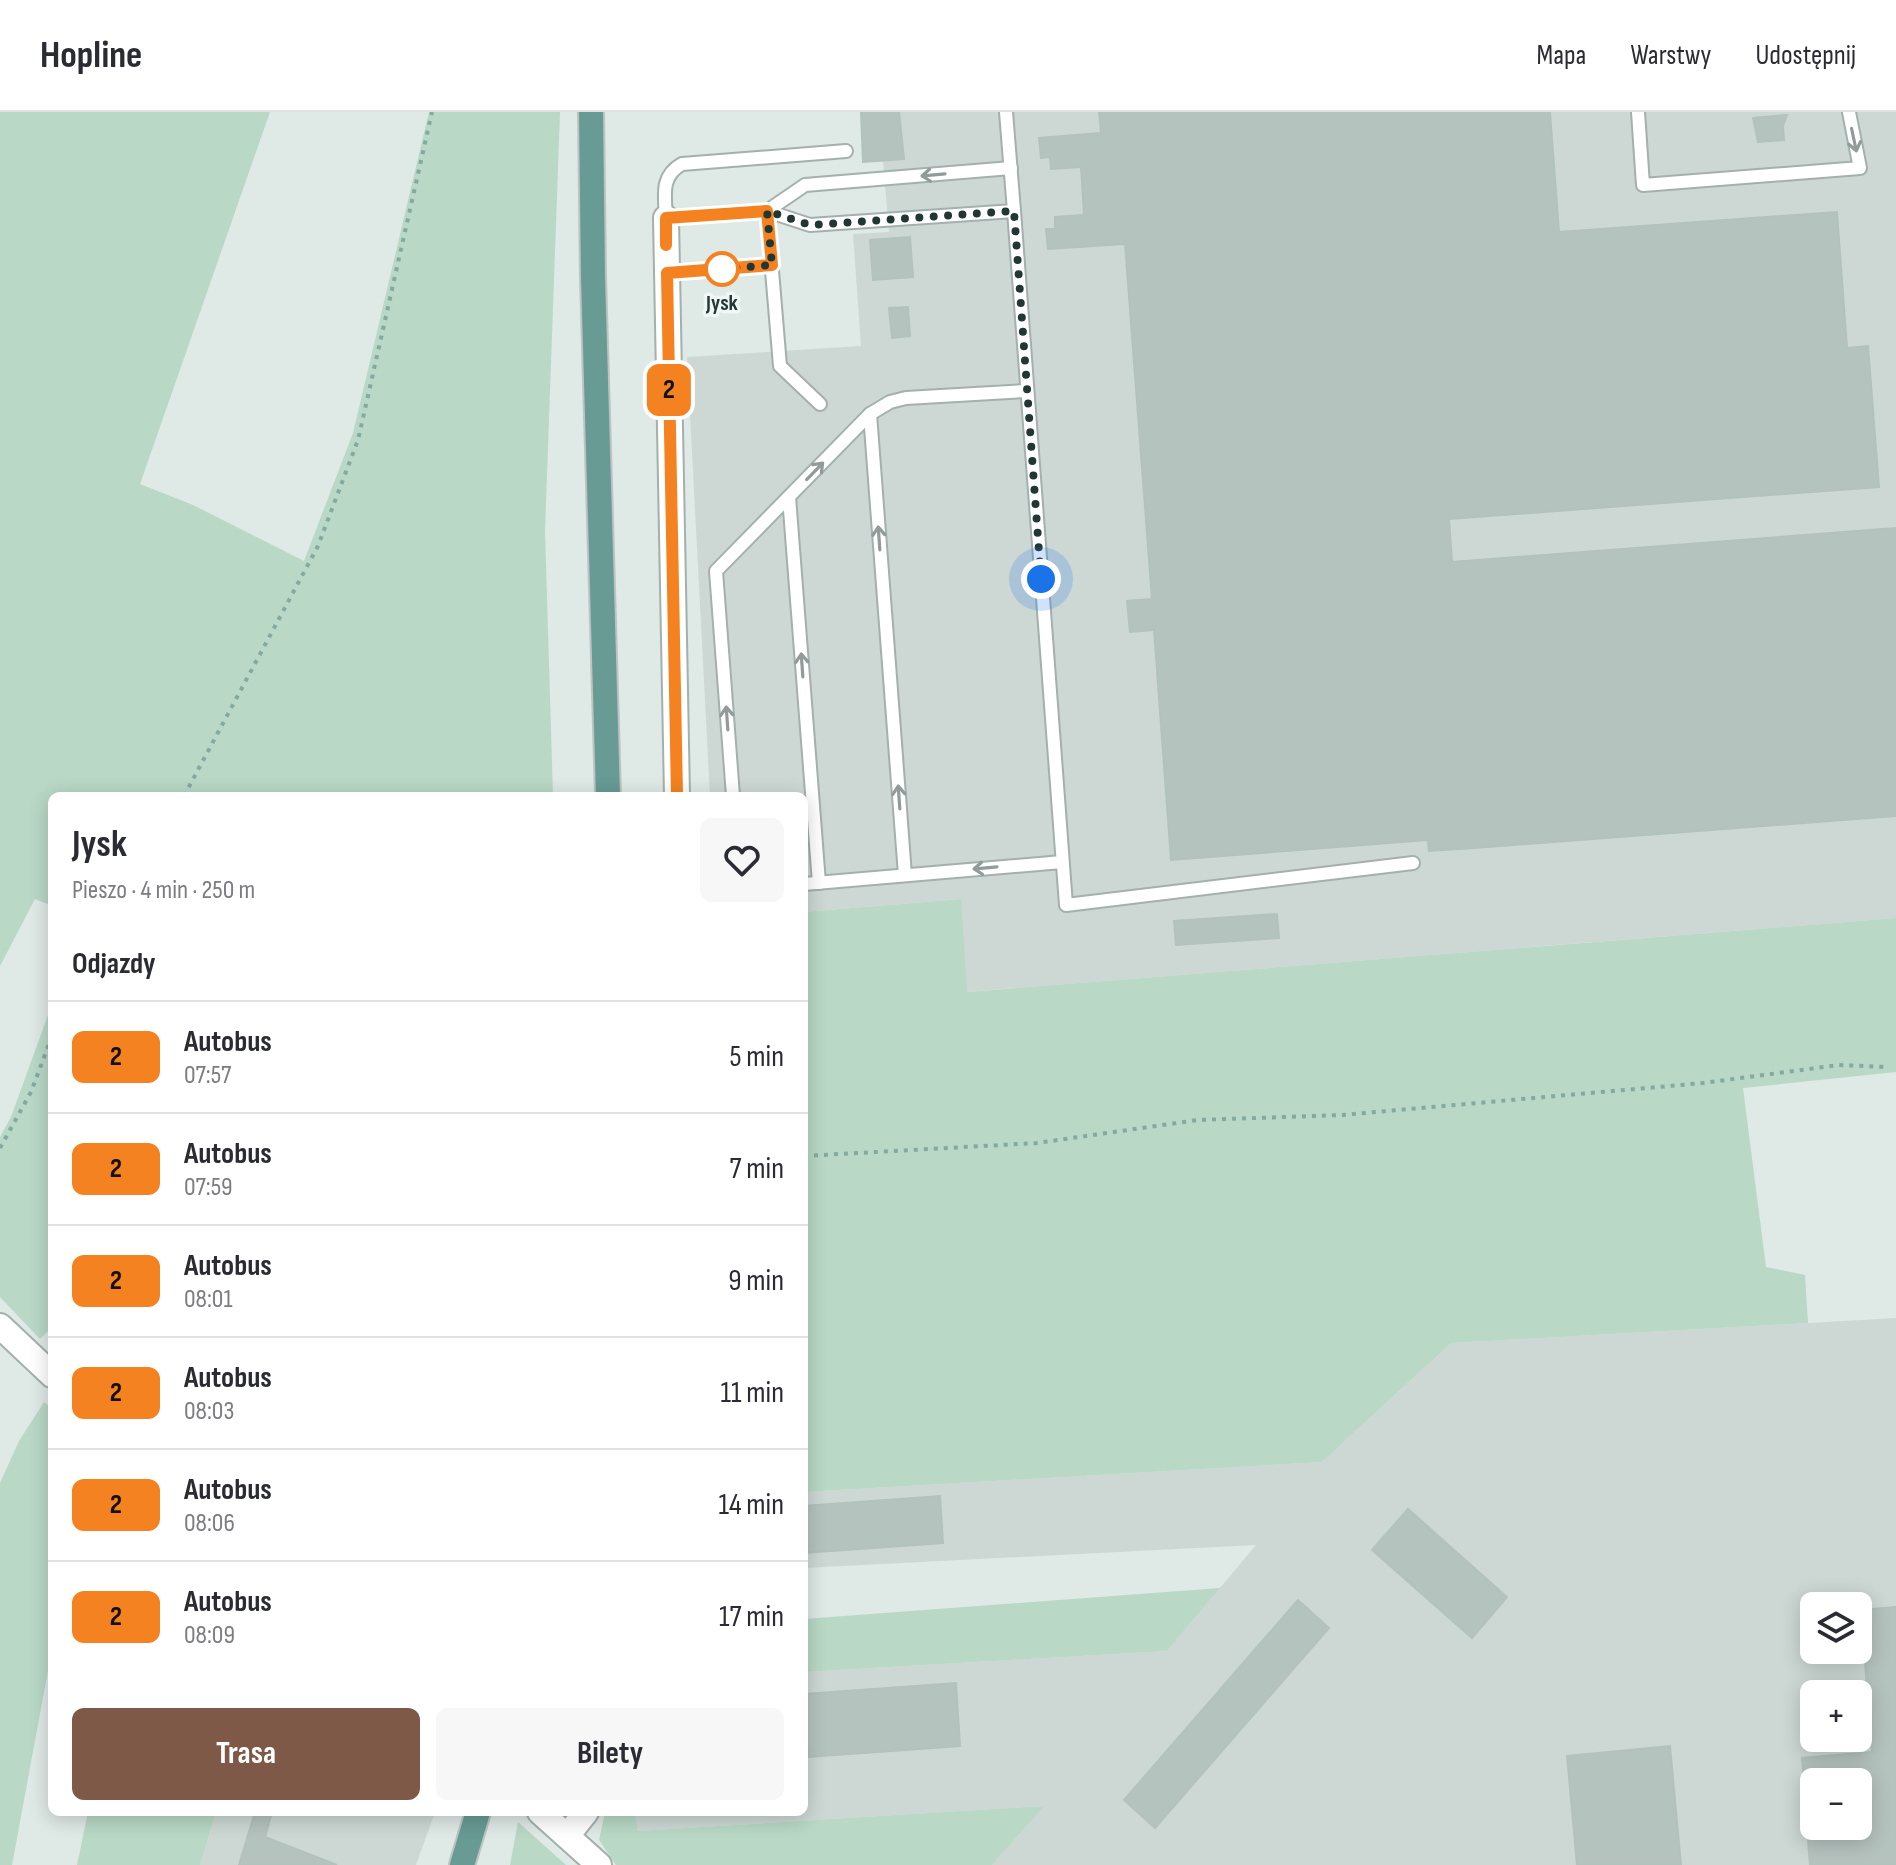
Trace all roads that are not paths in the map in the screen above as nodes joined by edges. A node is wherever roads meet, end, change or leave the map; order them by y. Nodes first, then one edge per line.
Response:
1 (591, 112) edge
2 (1006, 112) edge
3 (1638, 112) edge
4 (1849, 112) edge
5 (846, 151) dead end
6 (1011, 168) junction
7 (767, 211) junction
8 (1014, 211) junction
9 (666, 218) junction
10 (772, 265) junction
11 (667, 273) junction
12 (1026, 391) junction
13 (820, 404) dead end
14 (870, 414) junction
15 (789, 497) junction
16 (608, 792) edge
17 (677, 792) edge
18 (733, 792) edge
19 (1062, 862) junction
20 (1413, 863) dead end
21 (905, 875) junction
22 (819, 883) junction
23 (808, 884) edge
24 (0, 1326) edge
25 (48, 1371) edge
26 (476, 1816) edge
27 (544, 1816) edge
28 (583, 1816) edge
29 (567, 1836) junction
30 (462, 1865) edge
31 (599, 1865) edge

1 - 16 main road
2 - 6 lane
4 -> 3 lane
5 - 9 lane
6 -> 7 lane
6 - 8 lane
7 - 8 lane
7 - 9 lane
7 - 10 lane
8 - 12 lane
9 - 11 street
10 - 11 lane
10 - 13 lane
11 - 17 street
12 - 14 lane
12 - 19 lane
15 -> 14 lane
21 -> 14 lane
18 -> 15 lane
22 -> 15 lane
19 - 20 lane
19 -> 21 lane
21 - 22 lane
22 - 23 lane
24 - 25 street
26 - 30 main road
27 - 29 street
28 - 29 street
29 - 31 street

